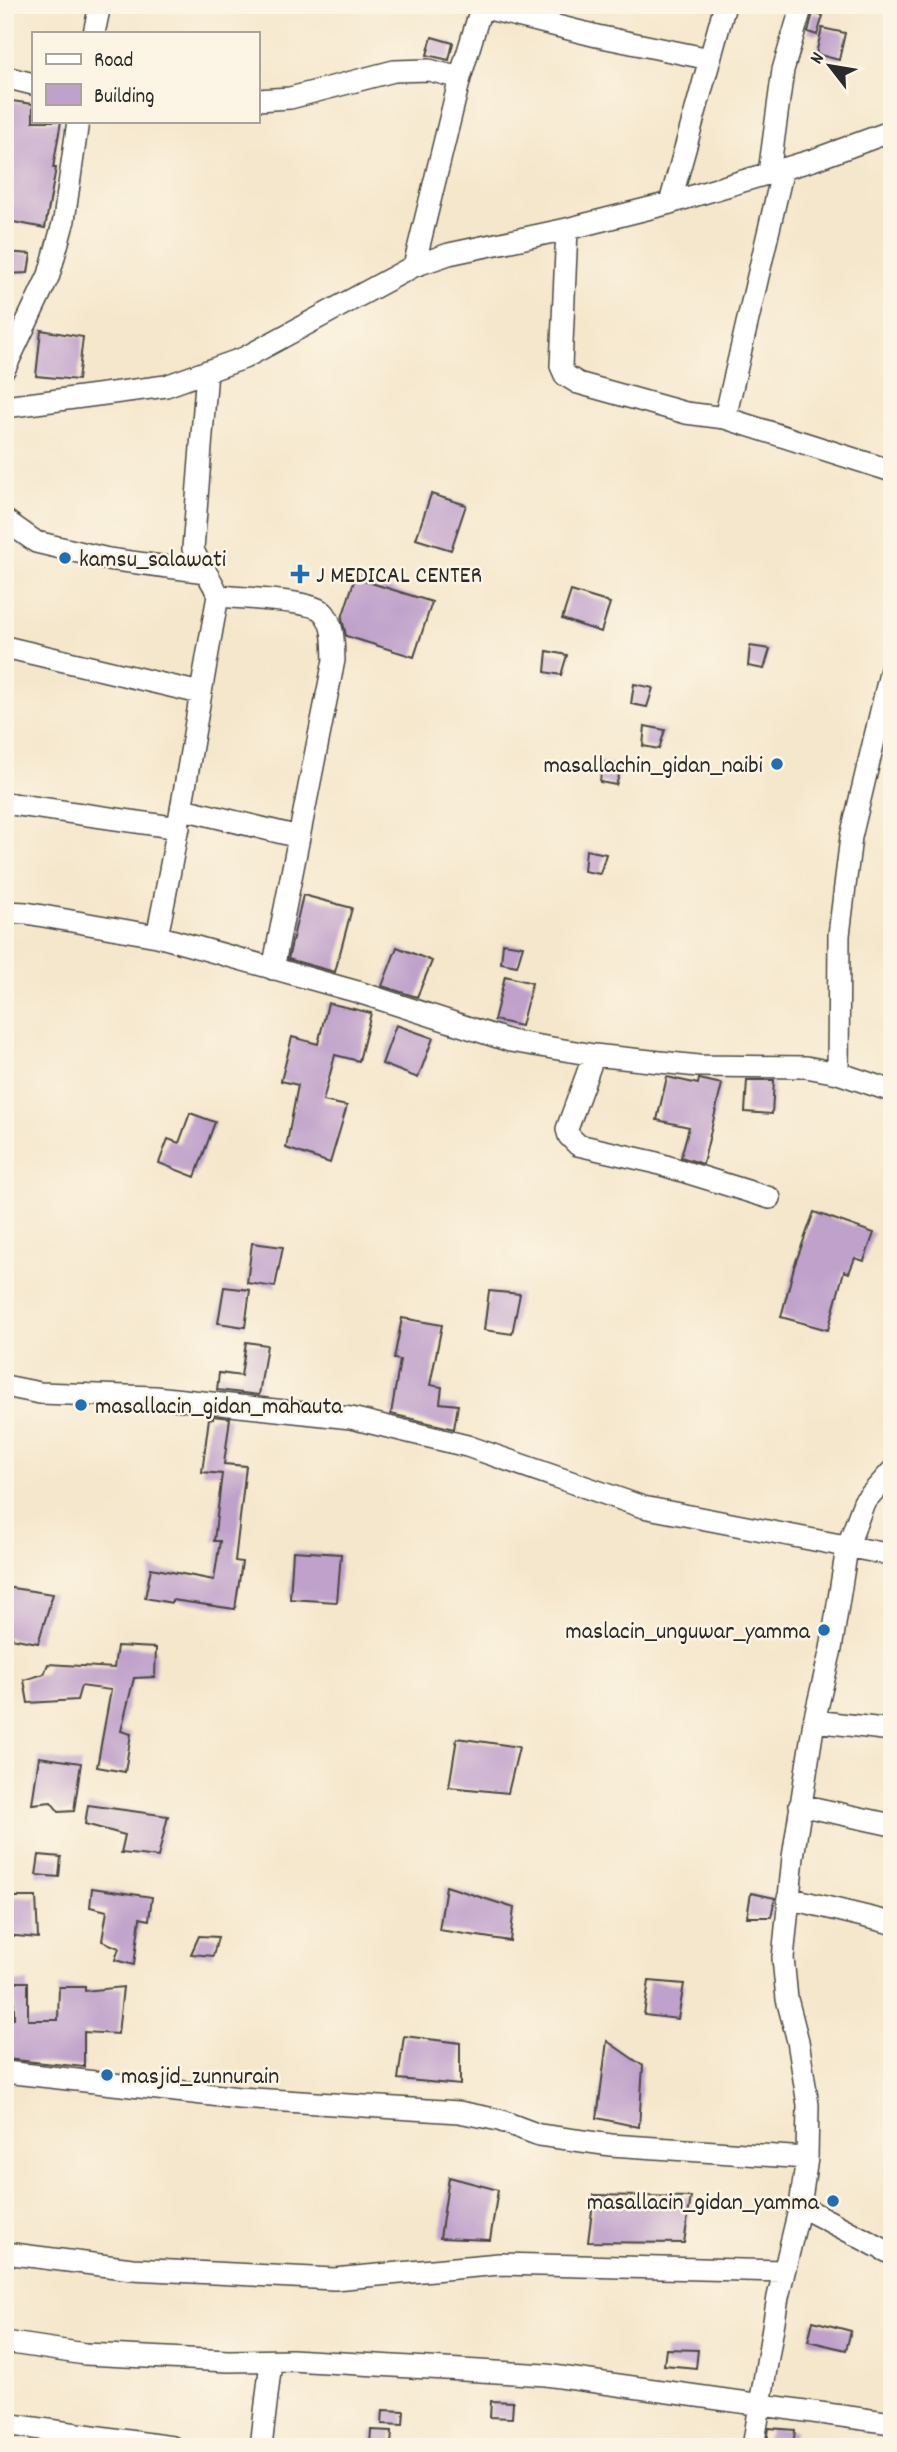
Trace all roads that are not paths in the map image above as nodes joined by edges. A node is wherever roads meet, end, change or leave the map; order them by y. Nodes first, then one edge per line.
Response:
1 (100, 5) edge
2 (725, 5) edge
3 (802, 5) edge
4 (481, 6) edge
5 (94, 32) edge
6 (710, 59) junction
7 (5, 77) edge
8 (460, 78) junction
9 (32, 84) edge
10 (259, 100) edge
11 (78, 122) edge
12 (892, 131) edge
13 (776, 171) junction
14 (670, 203) junction
15 (567, 229) junction
16 (414, 266) junction
17 (5, 368) edge
18 (207, 371) junction
19 (5, 407) edge
20 (725, 418) junction
21 (892, 471) edge
22 (5, 520) edge
23 (206, 572) junction
24 (218, 596) junction
25 (5, 647) edge
26 (892, 665) edge
27 (200, 693) junction
28 (5, 803) edge
29 (181, 818) junction
30 (299, 837) junction
31 (5, 912) edge
32 (157, 936) junction
33 (273, 969) junction
34 (594, 1055) junction
35 (838, 1073) junction
36 (892, 1091) edge
37 (770, 1198) dead end
38 (5, 1386) edge
39 (892, 1471) edge
40 (847, 1548) junction
41 (892, 1555) edge
42 (814, 1721) junction
43 (892, 1730) edge
44 (800, 1805) junction
45 (892, 1825) edge
46 (788, 1898) junction
47 (892, 1923) edge
48 (5, 2072) edge
49 (807, 2158) junction
50 (800, 2206) junction
51 (5, 2252) edge
52 (892, 2254) edge
53 (784, 2271) junction
54 (5, 2342) edge
55 (271, 2361) junction
56 (759, 2403) junction
57 (892, 2423) edge
58 (5, 2424) edge
59 (172, 2447) edge
60 (261, 2447) edge
61 (753, 2447) edge

1 - 5 street
2 - 6 street
3 - 13 street
4 - 6 street
4 - 8 street
6 - 14 street
7 - 9 street
8 - 10 street
8 - 16 street
11 - 17 street
12 - 13 street
13 - 14 street
13 - 20 street
14 - 15 street
15 - 16 street
15 - 20 street
16 - 18 street
18 - 19 street
18 - 23 street
20 - 21 street
22 - 23 street
23 - 24 street
24 - 27 street
24 - 30 street
25 - 27 street
26 - 35 street
27 - 29 street
28 - 29 street
29 - 30 street
29 - 32 street
30 - 33 street
31 - 32 street
32 - 33 street
33 - 34 street
34 - 35 street
34 - 37 street
35 - 36 street
38 - 40 street
39 - 40 street
40 - 41 street
40 - 42 street
42 - 43 street
42 - 44 street
44 - 45 street
44 - 46 street
46 - 47 street
46 - 49 street
48 - 49 street
49 - 50 street
50 - 52 street
50 - 53 street
51 - 53 street
53 - 56 street
54 - 55 street
55 - 56 street
55 - 60 street
56 - 57 street
56 - 61 street
58 - 59 street

